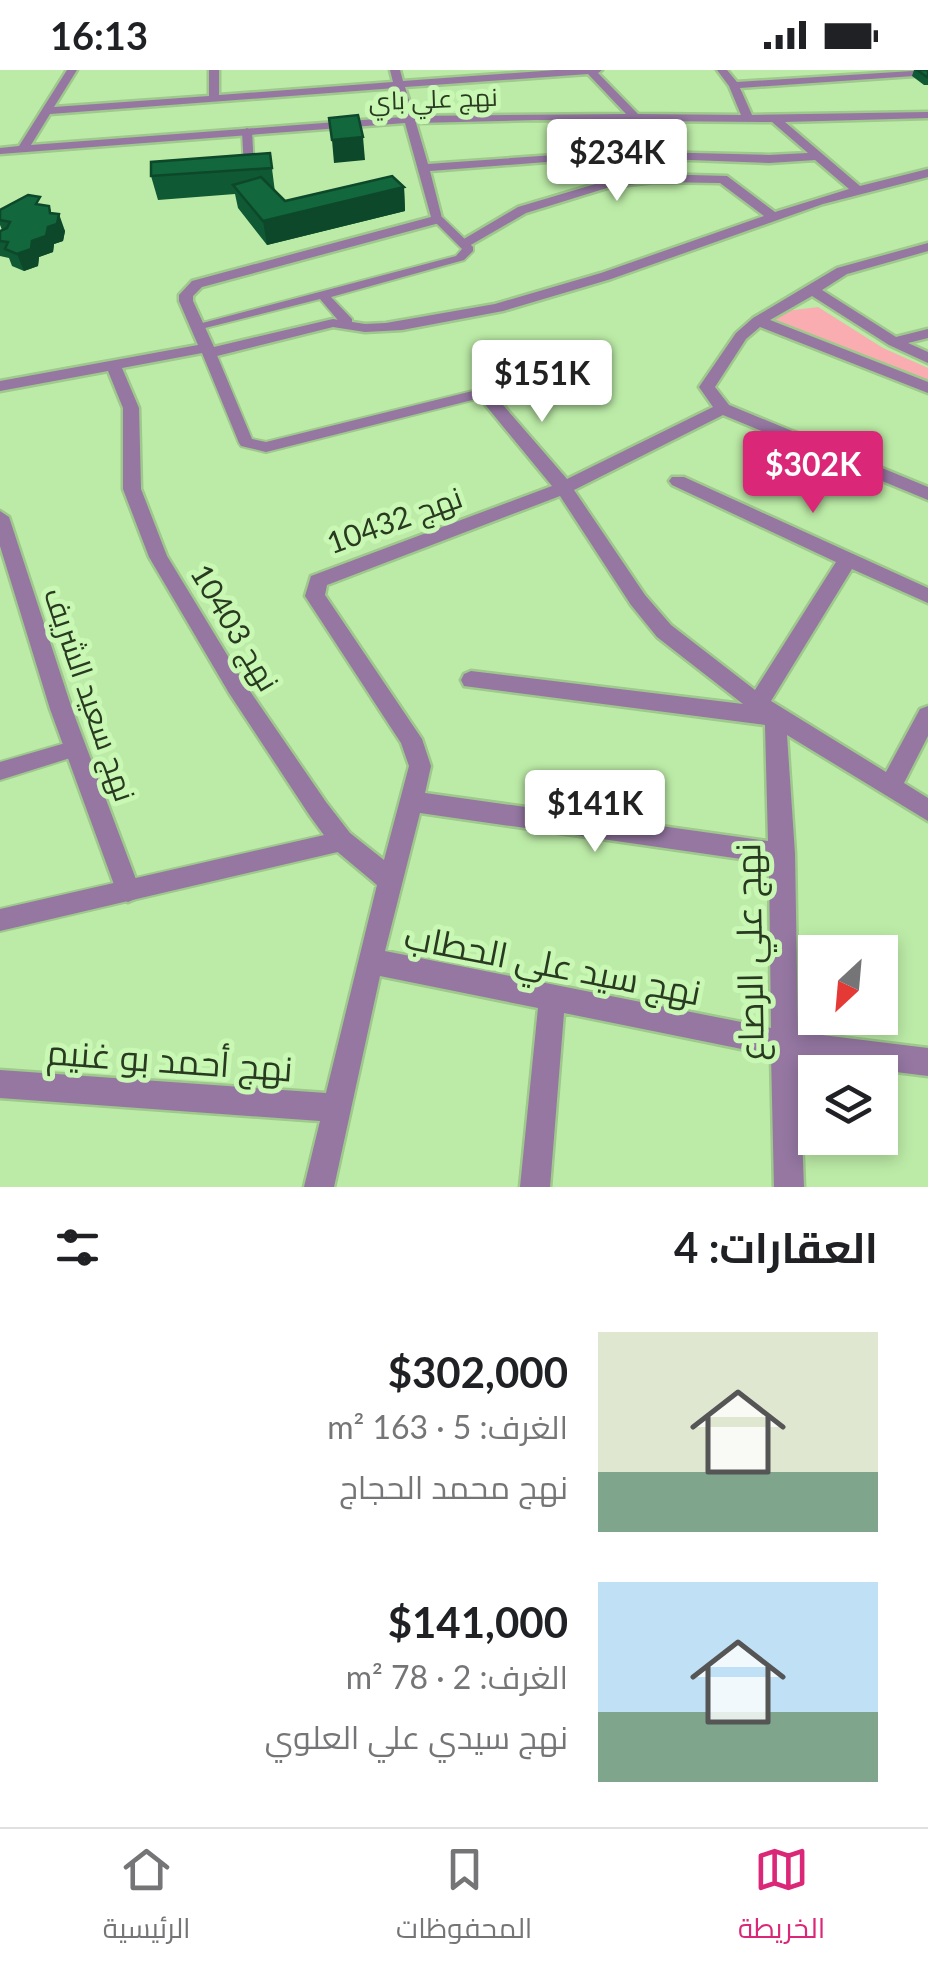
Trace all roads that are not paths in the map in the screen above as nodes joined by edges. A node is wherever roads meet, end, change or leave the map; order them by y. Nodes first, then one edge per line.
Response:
1 (72, 70) edge
2 (214, 70) edge
3 (395, 70) edge
4 (592, 70) edge
5 (722, 70) edge
6 (871, 72) edge
7 (928, 72) edge
8 (400, 82) junction
9 (734, 84) junction
10 (236, 95) junction
11 (214, 97) junction
12 (48, 112) junction
13 (633, 115) junction
14 (928, 115) edge
15 (748, 119) junction
16 (775, 119) junction
17 (408, 120) junction
18 (242, 131) junction
19 (22, 150) junction
20 (0, 151) edge
21 (818, 156) junction
22 (248, 168) edge
23 (422, 168) junction
24 (928, 173) edge
25 (856, 189) junction
26 (773, 218) junction
27 (438, 219) junction
28 (464, 243) junction
29 (928, 247) edge
30 (812, 290) junction
31 (324, 294) junction
32 (758, 321) junction
33 (347, 322) junction
34 (197, 326) junction
35 (928, 333) edge
36 (894, 342) junction
37 (208, 351) junction
38 (928, 358) edge
39 (113, 364) junction
40 (558, 374) dead end
41 (0, 386) edge
42 (928, 388) edge
43 (484, 393) junction
44 (722, 408) junction
45 (678, 481) dead end
46 (564, 488) junction
47 (928, 494) edge
48 (0, 517) edge
49 (848, 558) junction
50 (928, 596) edge
51 (471, 680) dead end
52 (766, 711) junction
53 (928, 716) edge
54 (76, 748) junction
55 (0, 771) edge
56 (890, 787) junction
57 (414, 802) junction
58 (928, 810) edge
59 (342, 841) junction
60 (783, 854) junction
61 (392, 882) junction
62 (128, 890) junction
63 (0, 920) edge
64 (370, 961) junction
65 (552, 999) junction
66 (782, 1044) junction
67 (928, 1062) edge
68 (0, 1084) edge
69 (336, 1108) junction
70 (319, 1187) edge
71 (535, 1187) edge
72 (789, 1187) edge

1 - 12 street
2 - 11 street
3 - 8 street
4 - 8 street
4 - 13 street
5 - 9 street
6 - 7 street
6 - 9 street
8 - 10 street
8 - 17 street
9 - 15 street
10 - 11 street
10 - 18 street
11 - 12 street
12 - 19 street
13 - 15 street, نهج علي باي
13 - 17 street, نهج علي باي
14 - 16 street, نهج علي باي
15 - 16 street, نهج علي باي
16 - 21 street
17 - 18 street, نهج علي باي
17 - 23 street
18 - 19 street, نهج علي باي
18 - 22 lane
19 - 20 street, نهج علي باي
21 - 23 street
21 - 25 street
23 - 27 street
24 - 25 street
25 - 26 street
26 - 28 street
26 - 33 street
27 - 28 lane
27 - 34 street
28 - 31 lane
29 - 30 street
30 - 32 street
30 - 36 street
31 - 33 lane
31 - 34 lane
32 - 42 street
32 - 44 street
33 - 37 street
34 - 37 street
35 - 36 street
36 - 38 street
37 - 39 street
37 - 43 lane
39 - 41 street
39 - 59 street, نهج 10403
40 - 43 lane
43 - 46 street
44 - 46 street, نهج 10432
44 - 47 street
45 - 49 street
46 - 52 street
46 - 57 street, نهج 10432
48 - 54 street, نهج سعيد الشريف
49 - 50 street
49 - 52 street
51 - 52 street
52 - 56 street
52 - 60 street, نهج علي الرصاع
53 - 56 street
54 - 55 lane
54 - 62 street, نهج سعيد الشريف
56 - 58 street
57 - 60 street
57 - 61 street
59 - 61 street, نهج 10403
59 - 62 lane
60 - 66 street, نهج علي الرصاع
61 - 64 street
62 - 63 lane
64 - 65 street, نهج سيد علي الحطاب
64 - 69 street
65 - 66 street, نهج سيد علي الحطاب
65 - 71 street
66 - 67 street, نهج سيد علي الحطاب
66 - 72 street, نهج علي الرصاع
68 - 69 street, نهج أحمد بو غنيم
69 - 70 street

